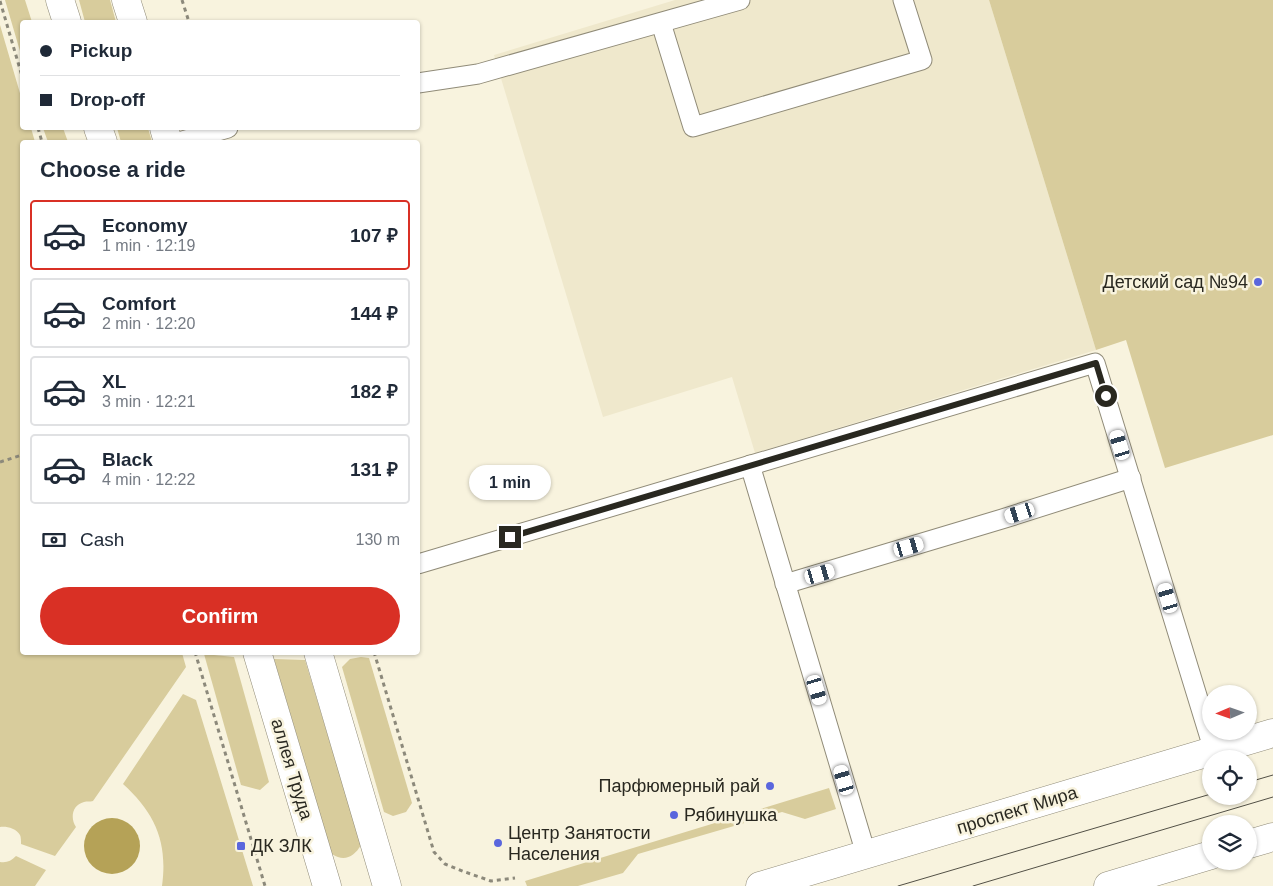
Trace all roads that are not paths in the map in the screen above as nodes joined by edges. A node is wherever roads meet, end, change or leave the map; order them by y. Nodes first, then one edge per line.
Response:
1 (60, 0) edge
2 (126, 0) edge
3 (740, 0) edge
4 (903, 0) edge
5 (66, 20) edge
6 (132, 20) edge
7 (661, 23) junction
8 (420, 83) edge
9 (221, 130) edge
10 (186, 140) edge
11 (750, 466) junction
12 (1131, 478) junction
13 (420, 563) edge
14 (785, 584) junction
15 (258, 655) edge
16 (319, 655) edge
17 (1273, 733) edge
18 (1214, 750) edge
19 (1217, 750) edge
20 (1202, 755) edge
21 (1273, 837) edge
22 (1257, 842) edge
23 (866, 854) junction
24 (1202, 858) edge
25 (327, 886) edge
26 (387, 886) edge
27 (760, 886) edge
28 (1108, 886) edge

1 - 5 main road
2 - 6 main road
3 - 7 lane
4 - 7 lane
7 - 8 lane
9 - 10 lane
11 - 12 lane
11 - 13 lane
11 - 14 lane
12 - 14 lane
12 - 18 lane
14 - 23 lane
15 - 25 main road, аллея Труда
16 - 26 main road
17 - 19 main road, проспект Мира
20 - 23 main road, проспект Мира
21 - 22 main road
23 - 27 main road, проспект Мира
24 - 28 main road

